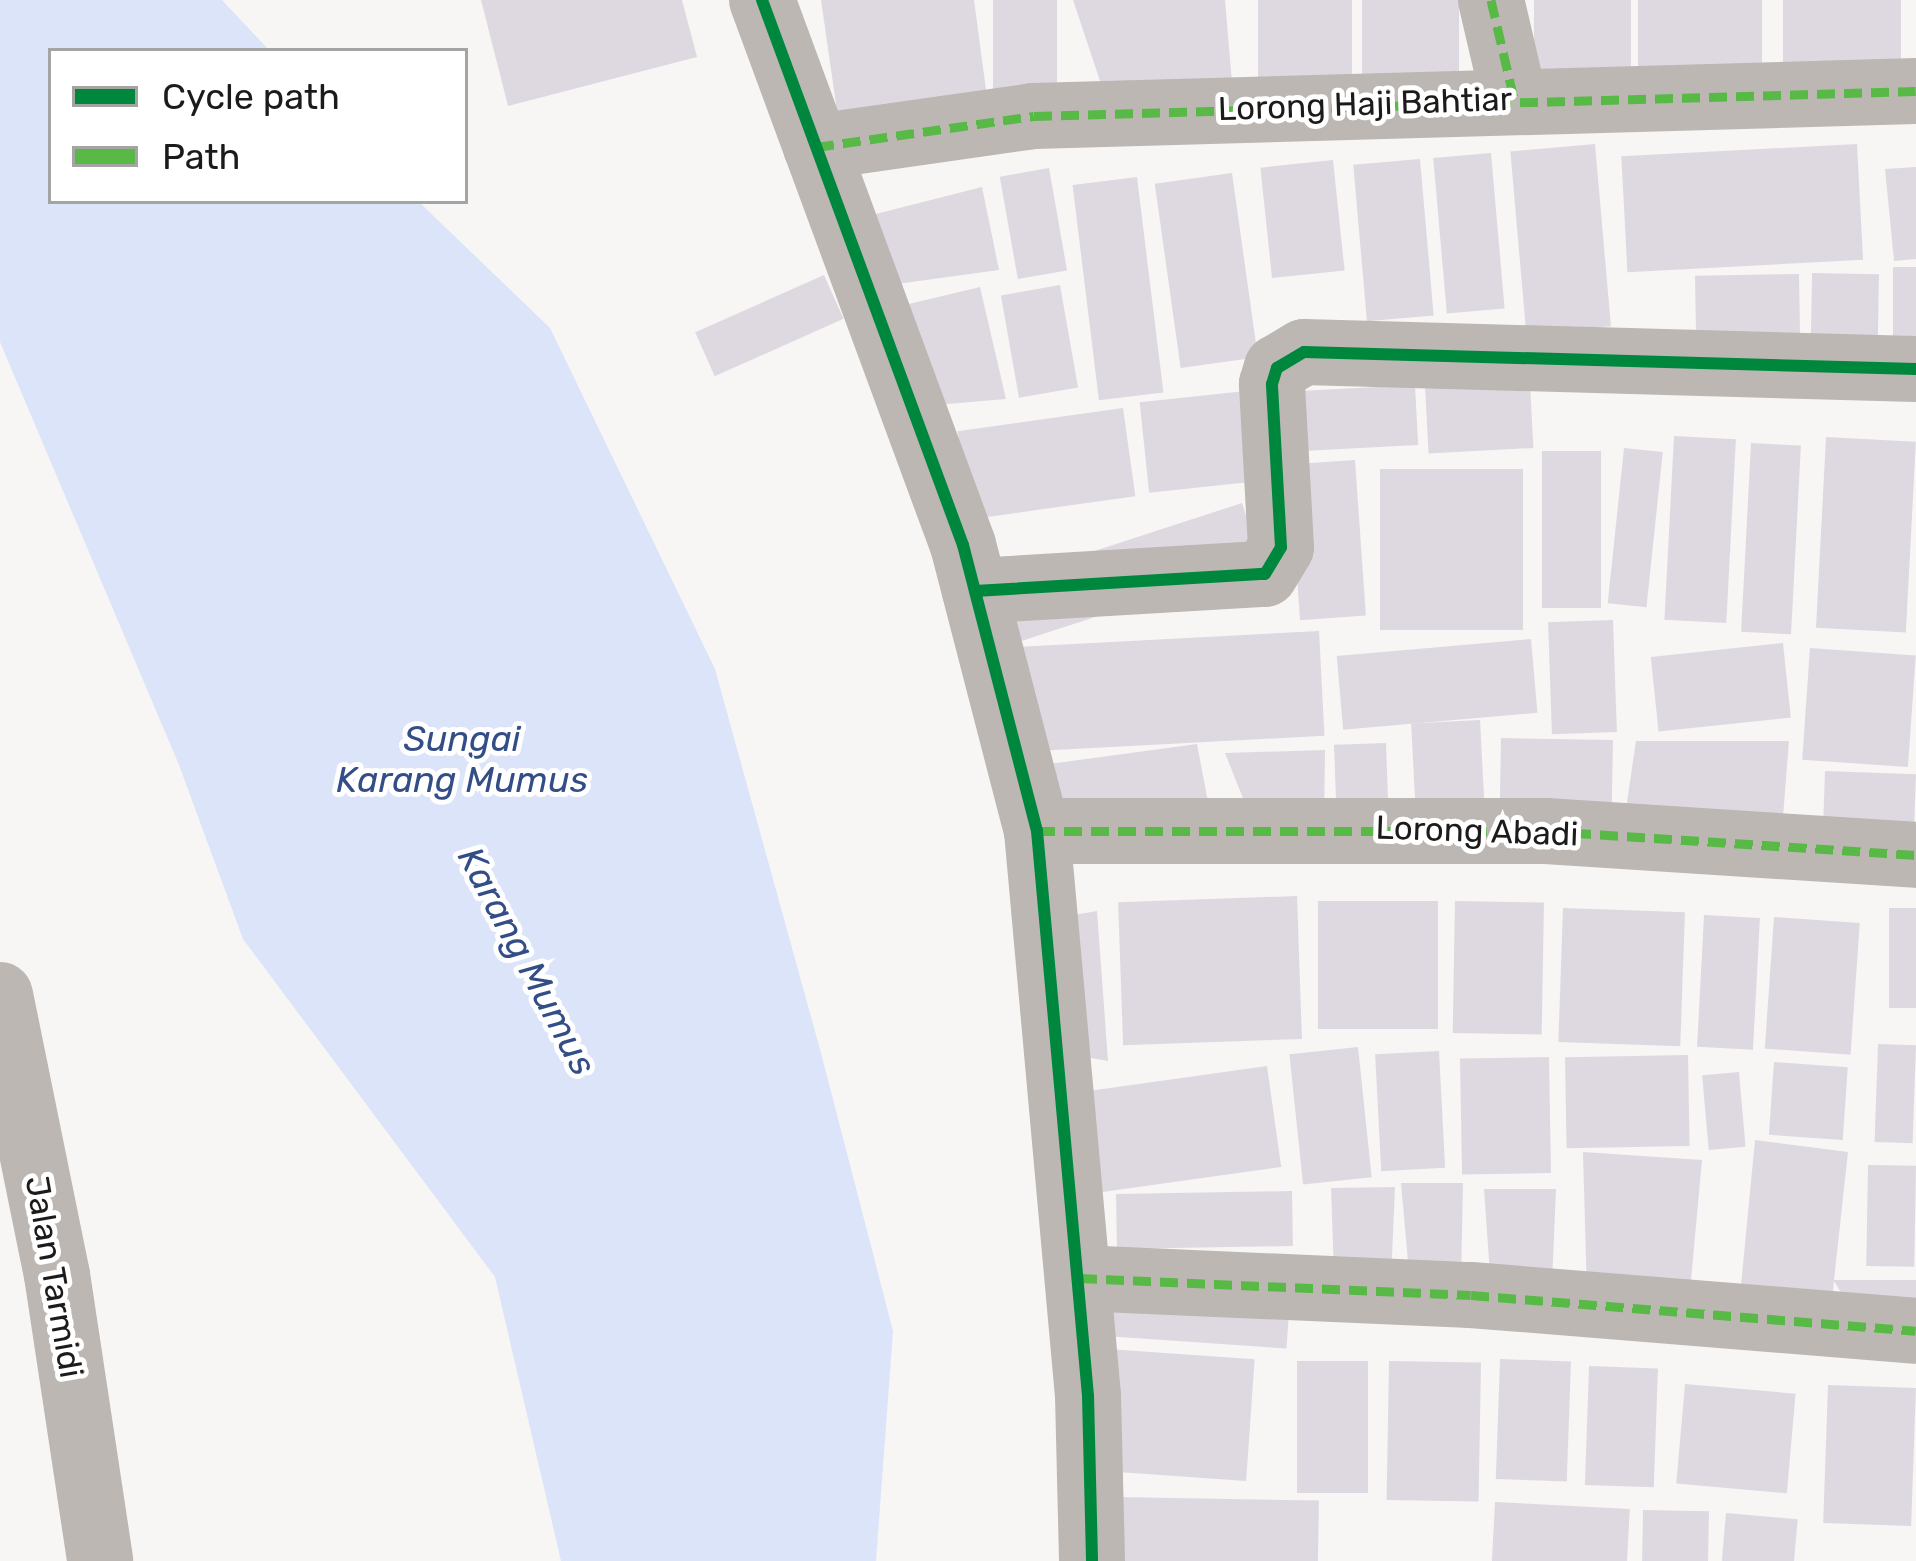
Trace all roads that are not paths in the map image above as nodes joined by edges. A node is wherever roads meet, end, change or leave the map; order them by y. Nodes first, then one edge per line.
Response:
1 (762, 0) edge
2 (1491, 0) edge
3 (1916, 91) edge
4 (1514, 99) junction
5 (816, 147) junction
6 (1916, 369) edge
7 (975, 591) junction
8 (1037, 831) junction
9 (1916, 855) edge
10 (0, 994) edge
11 (1079, 1278) junction
12 (1916, 1331) edge
13 (100, 1561) edge
14 (1092, 1561) edge

1 - 5 street
2 - 4 street
3 - 4 street, Lorong Haji Bahtiar
4 - 5 street, Lorong Haji Bahtiar
5 - 7 street
6 - 7 street
7 - 8 street
8 - 9 street, Lorong Abadi
8 - 11 street
10 - 13 street, Jalan Tarmidi
11 - 12 street
11 - 14 street

